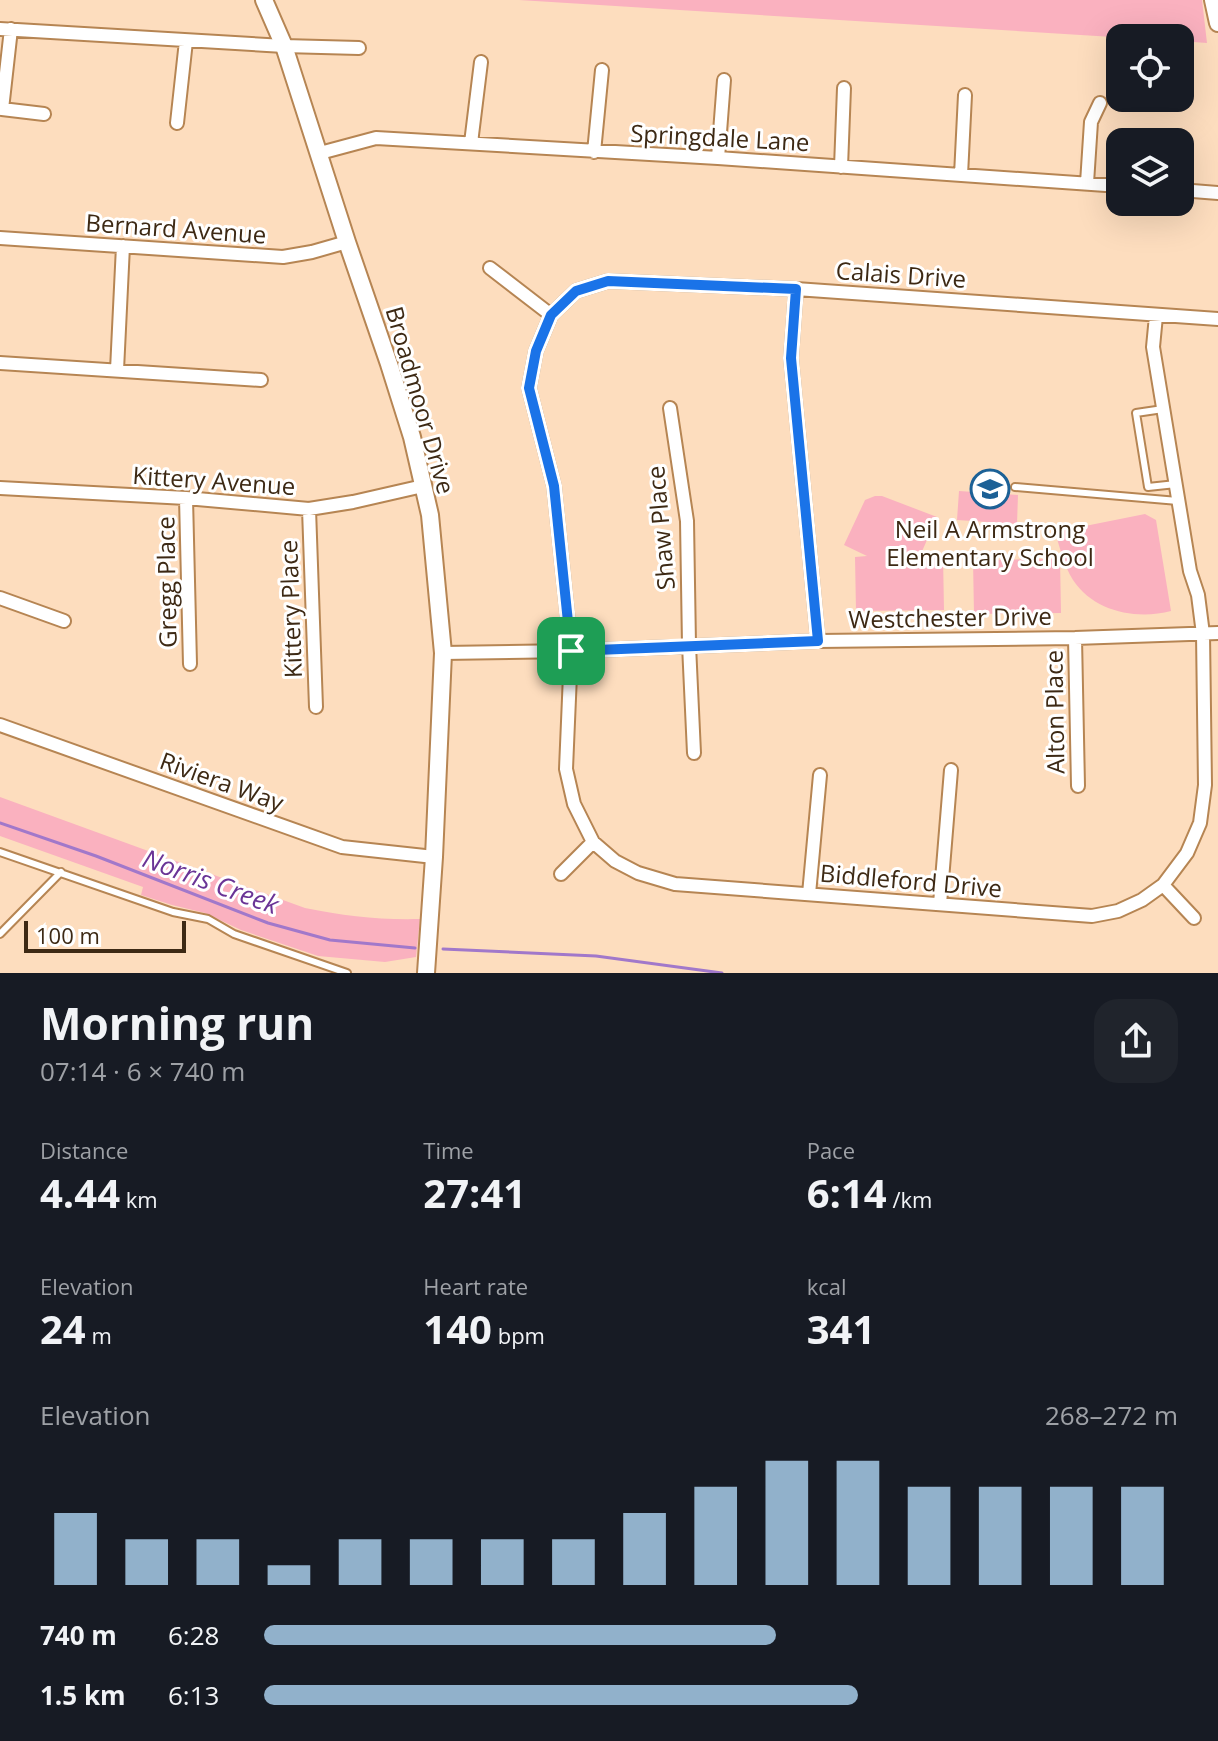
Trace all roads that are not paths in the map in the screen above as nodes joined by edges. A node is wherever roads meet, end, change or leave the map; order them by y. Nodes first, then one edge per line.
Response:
1 (264, 0) edge
2 (1213, 0) edge
3 (1218, 23) edge
4 (6, 29) edge
5 (186, 41) junction
6 (284, 46) junction
7 (359, 48) dead end
8 (481, 62) dead end
9 (602, 70) dead end
10 (724, 80) dead end
11 (844, 88) dead end
12 (965, 95) dead end
13 (1100, 103) dead end
14 (44, 114) dead end
15 (177, 123) dead end
16 (471, 143) junction
17 (594, 152) junction
18 (320, 153) junction
19 (718, 158) junction
20 (841, 167) junction
21 (961, 175) junction
22 (1087, 183) junction
23 (1106, 185) edge
24 (1194, 191) edge
25 (1218, 193) edge
26 (0, 238) edge
27 (347, 242) junction
28 (123, 246) junction
29 (490, 268) dead end
30 (796, 289) junction
31 (551, 315) junction
32 (1156, 316) junction
33 (1218, 319) edge
34 (0, 363) edge
35 (117, 370) junction
36 (261, 380) dead end
37 (670, 408) dead end
38 (1163, 409) junction
39 (1176, 484) junction
40 (423, 486) junction
41 (1015, 487) dead end
42 (0, 488) edge
43 (186, 498) junction
44 (1178, 501) junction
45 (309, 509) junction
46 (0, 598) edge
47 (64, 621) dead end
48 (1218, 633) edge
49 (1203, 634) junction
50 (1075, 638) junction
51 (818, 641) junction
52 (689, 645) junction
53 (571, 651) junction
54 (443, 653) junction
55 (190, 664) dead end
56 (316, 707) dead end
57 (0, 725) edge
58 (694, 753) dead end
59 (951, 770) dead end
60 (820, 775) dead end
61 (1078, 786) dead end
62 (593, 842) junction
63 (0, 852) edge
64 (434, 857) junction
65 (61, 872) junction
66 (561, 874) dead end
67 (1163, 885) junction
68 (809, 894) junction
69 (940, 904) junction
70 (1194, 918) dead end
71 (0, 934) edge
72 (334, 971) edge
73 (347, 973) edge
74 (426, 973) edge

1 - 6 street, Broadmoor Drive
2 - 3 street
4 - 5 street
4 - 14 street
5 - 6 street
5 - 15 street
6 - 7 street
6 - 18 street, Broadmoor Drive
8 - 16 street
9 - 17 street
10 - 19 street
11 - 20 street
12 - 21 street
13 - 22 street
16 - 17 street, Springdale Lane
16 - 18 street, Springdale Lane
17 - 19 street, Springdale Lane
18 - 27 street, Broadmoor Drive
19 - 20 street, Springdale Lane
20 - 21 street, Springdale Lane
21 - 22 street, Springdale Lane
22 - 23 street, Springdale Lane
24 - 25 street
26 - 28 street, Bernard Avenue
27 - 28 street, Bernard Avenue
27 - 40 street, Broadmoor Drive
28 - 35 street
29 - 31 street
30 - 31 street, Calais Drive
30 - 32 street, Calais Drive
30 - 51 street
31 - 53 street, Calais Drive
32 - 33 street, Calais Drive
32 - 38 street, Biddleford Drive
34 - 35 street
35 - 36 street
37 - 52 street, Shaw Place
38 - 39 street, Biddleford Drive
38 - 39 lane
39 - 44 street, Biddleford Drive
40 - 45 street, Kittery Avenue
40 - 54 street, Broadmoor Drive
41 - 44 lane
42 - 43 street, Kittery Avenue
43 - 45 street, Kittery Avenue
43 - 55 street, Gregg Place
44 - 49 street, Biddleford Drive
45 - 56 street, Kittery Place
46 - 47 street
48 - 49 street, Westchester Drive
49 - 50 street, Westchester Drive
49 - 67 street, Biddleford Drive
50 - 51 street, Westchester Drive
50 - 61 street, Alton Place
51 - 52 street, Westchester Drive
52 - 53 street, Westchester Drive
52 - 58 street, Shaw Place
53 - 54 street, Westchester Drive
53 - 62 street, Biddleford Drive
54 - 64 street, Broadmoor Drive
57 - 64 street, Riviera Way
59 - 69 street
60 - 68 street
62 - 66 street
62 - 68 street, Biddleford Drive
63 - 65 lane
64 - 74 street, Broadmoor Drive
65 - 71 lane
65 - 72 lane
67 - 69 street, Biddleford Drive
67 - 70 street
68 - 69 street, Biddleford Drive
72 - 73 lane

